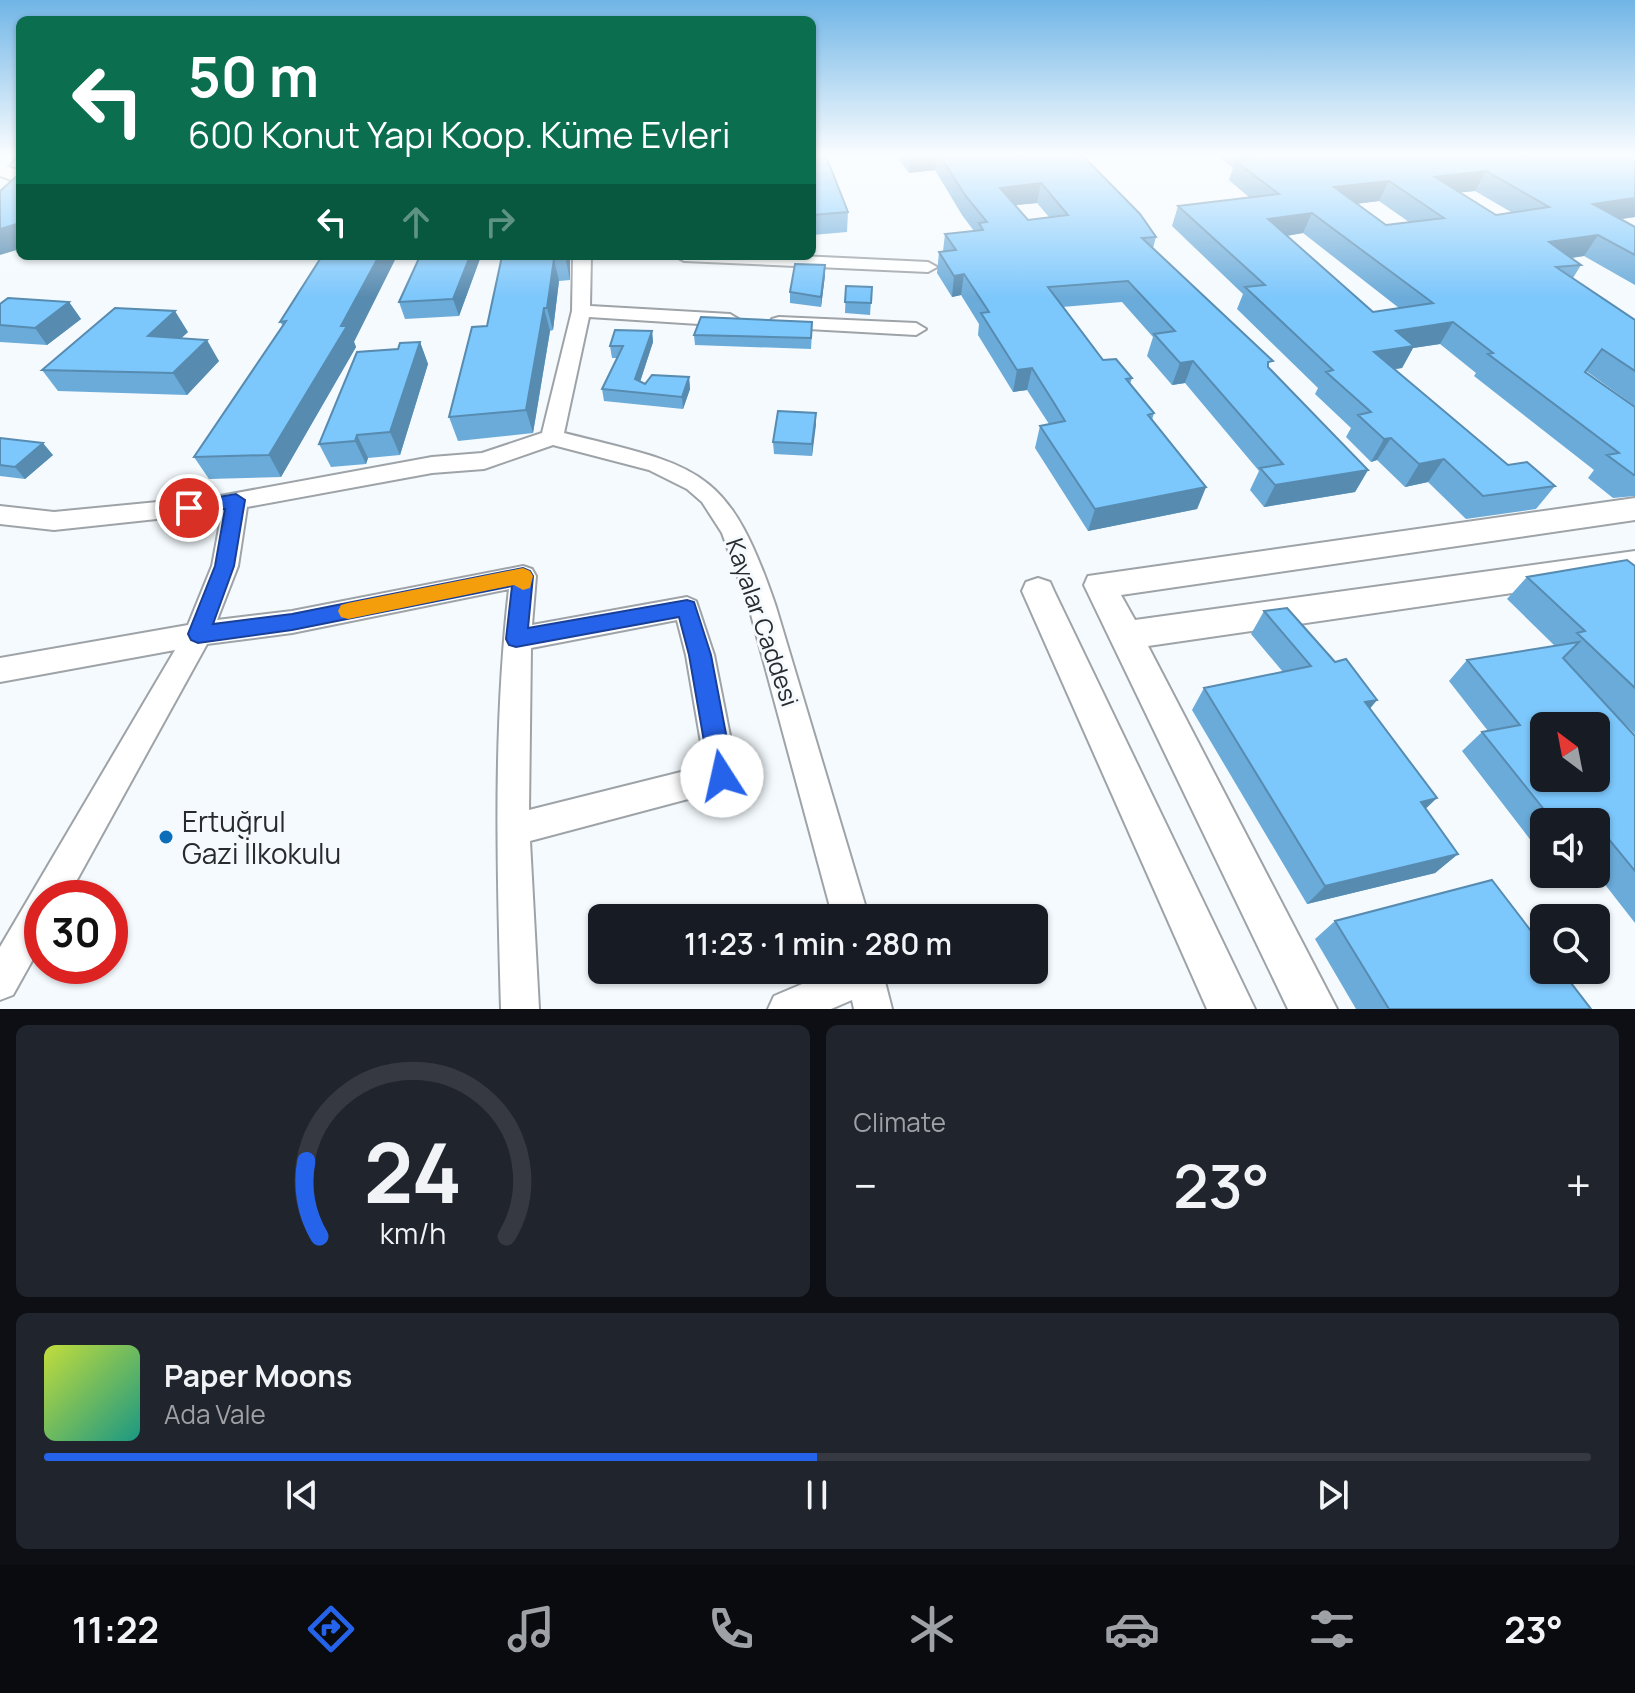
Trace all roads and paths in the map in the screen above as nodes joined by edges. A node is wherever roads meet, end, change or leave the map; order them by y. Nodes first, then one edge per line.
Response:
1 (582, 260) edge
2 (773, 260) edge
3 (928, 267) dead end
4 (581, 311) junction
5 (916, 329) dead end
6 (552, 437) junction
7 (236, 500) junction
8 (1635, 509) edge
9 (0, 515) edge
10 (1635, 563) edge
11 (1038, 591) dead end
12 (198, 634) junction
13 (1125, 635) junction
14 (516, 639) junction
15 (0, 670) edge
16 (513, 830) junction
17 (58, 880) edge
18 (847, 904) edge
19 (24, 940) edge
20 (0, 982) edge
21 (867, 985) edge
22 (520, 1009) edge
23 (787, 1009) edge
24 (1231, 1009) edge
25 (1313, 1009) edge

1 - 4 street
2 - 3 street
4 - 5 street
4 - 6 street
6 - 7 street
6 - 18 street, Kayalar Caddesi
7 - 9 street
7 - 12 street
8 - 13 street
10 - 13 street
11 - 24 street
12 - 14 street
12 - 15 street
12 - 17 street
13 - 25 street
14 - 16 street
14 - 16 street
16 - 22 street
19 - 20 street
21 - 23 street

